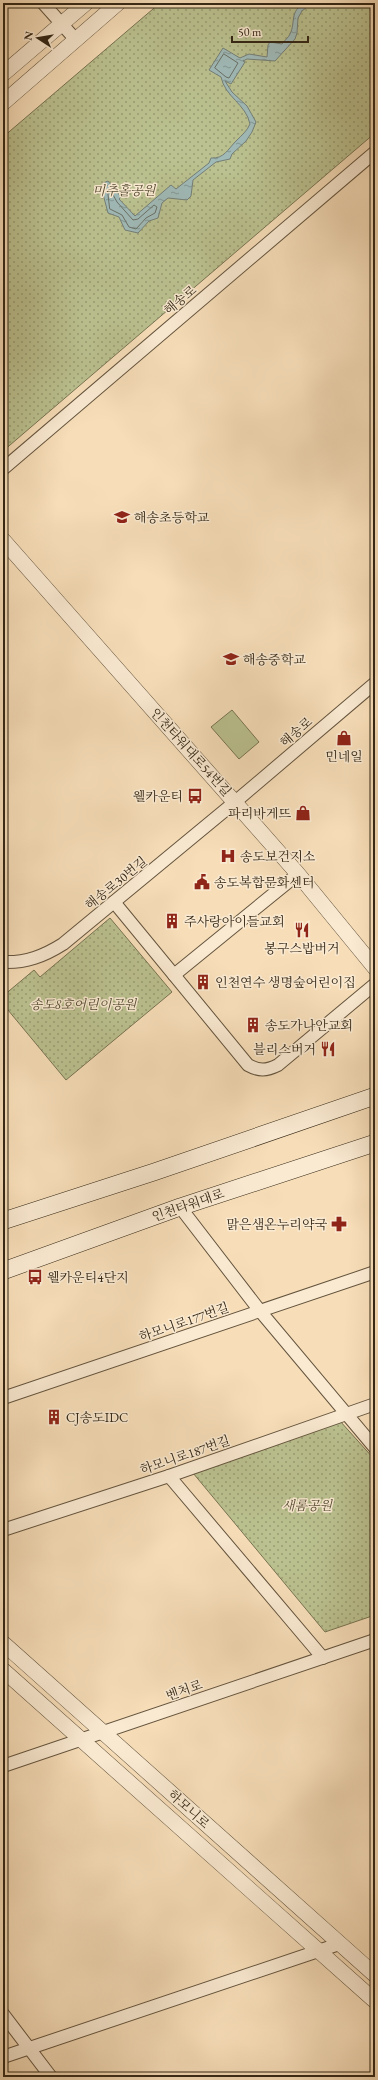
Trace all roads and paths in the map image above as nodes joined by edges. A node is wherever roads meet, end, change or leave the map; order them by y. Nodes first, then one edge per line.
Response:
1 (43, 3) edge
2 (86, 3) edge
3 (118, 3) edge
4 (61, 24) junction
5 (76, 40) junction
6 (3, 74) edge
7 (3, 103) edge
8 (375, 152) edge
9 (3, 469) edge
10 (3, 540) edge
11 (375, 683) edge
12 (236, 802) junction
13 (298, 874) junction
14 (114, 902) junction
15 (3, 962) edge
16 (375, 968) edge
17 (174, 975) junction
18 (375, 984) edge
19 (375, 1096) edge
20 (375, 1143) edge
21 (180, 1207) junction
22 (3, 1221) edge
23 (3, 1271) edge
24 (375, 1272) edge
25 (260, 1311) junction
26 (3, 1398) edge
27 (375, 1404) edge
28 (347, 1414) junction
29 (375, 1448) edge
30 (169, 1476) junction
31 (3, 1530) edge
32 (375, 1640) edge
33 (3, 1642) edge
34 (323, 1658) junction
35 (3, 1670) edge
36 (102, 1732) junction
37 (80, 1740) junction
38 (3, 1766) edge
39 (339, 1944) junction
40 (317, 1951) junction
41 (375, 1975) edge
42 (375, 2001) edge
43 (3, 2014) edge
44 (30, 2048) junction
45 (3, 2057) edge
46 (51, 2077) edge

1 - 4 street
2 - 4 street
3 - 5 street
4 - 5 street
4 - 6 street
5 - 7 street
8 - 9 street, 해송로
10 - 12 street, 인천타워대로54번길
11 - 12 street, 해송로
12 - 13 street, 인천타워대로54번길
12 - 14 street, 해송로30번길
13 - 16 street, 인천타워대로54번길
13 - 17 street
14 - 15 street, 해송로30번길
14 - 17 street
17 - 18 street
19 - 22 main road
20 - 21 main road, 인천타워대로
21 - 23 main road, 인천타워대로
21 - 25 street
24 - 25 street, 하모니로177번길
25 - 26 street, 하모니로177번길
25 - 28 street
27 - 28 street, 하모니로187번길
28 - 29 street
28 - 30 street, 하모니로187번길
30 - 31 street, 하모니로187번길
30 - 34 street
32 - 34 street, 벤처로
33 - 36 street, 하모니로
34 - 36 street, 벤처로
35 - 37 street, 하모니로
36 - 37 street, 벤처로
36 - 39 street, 하모니로
37 - 38 street, 벤처로
37 - 40 street, 하모니로
39 - 40 street
39 - 41 street, 하모니로
40 - 42 street, 하모니로
40 - 44 street
43 - 44 street
44 - 45 street
44 - 46 street

